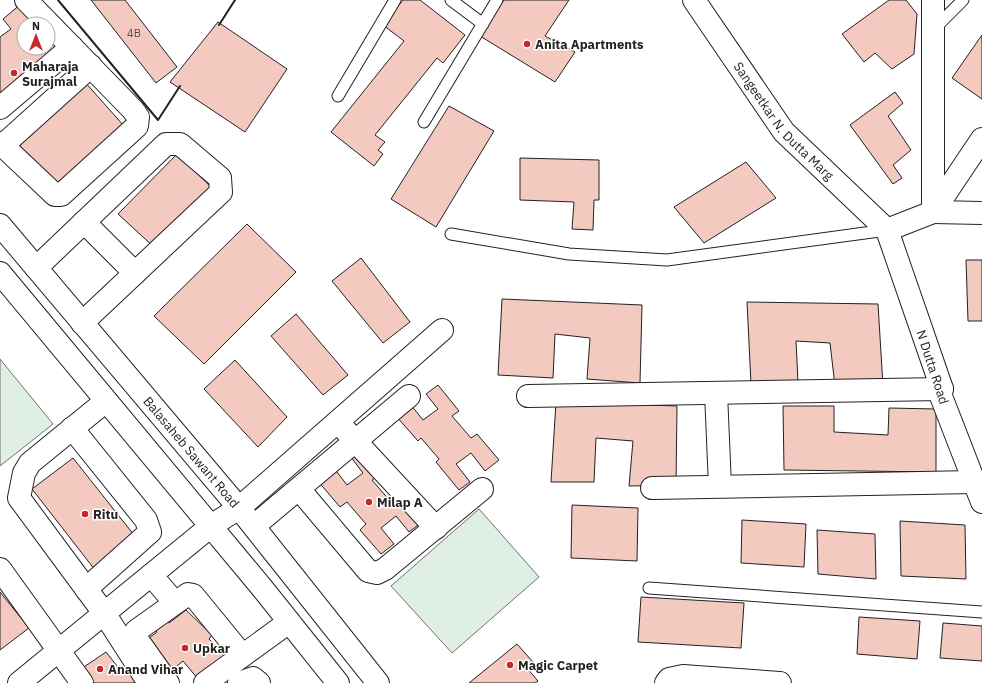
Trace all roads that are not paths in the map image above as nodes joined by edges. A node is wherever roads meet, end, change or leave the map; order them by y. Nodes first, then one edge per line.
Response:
1 (26, 0) edge
2 (395, 0) edge
3 (451, 0) edge
4 (497, 0) edge
5 (694, 0) edge
6 (933, 0) edge
7 (963, 0) edge
8 (483, 24) junction
9 (933, 30) junction
10 (72, 47) junction
11 (91, 66) junction
12 (338, 96) dead end
13 (0, 108) edge
14 (424, 122) dead end
15 (982, 139) edge
16 (1, 144) edge
17 (933, 212) junction
18 (982, 212) edge
19 (84, 222) junction
20 (0, 225) edge
21 (887, 230) junction
22 (451, 234) dead end
23 (36, 268) junction
24 (0, 273) edge
25 (135, 273) junction
26 (82, 323) junction
27 (442, 330) dead end
28 (942, 389) junction
29 (716, 393) junction
30 (409, 396) dead end
31 (528, 396) dead end
32 (106, 401) junction
33 (337, 421) junction
34 (72, 428) junction
35 (356, 441) junction
36 (974, 482) junction
37 (720, 486) junction
38 (652, 488) dead end
39 (299, 489) junction
40 (482, 489) dead end
41 (982, 502) edge
42 (239, 508) junction
43 (211, 526) junction
44 (254, 526) junction
45 (436, 528) junction
46 (0, 569) edge
47 (151, 575) junction
48 (86, 588) junction
49 (648, 588) dead end
50 (175, 602) junction
51 (982, 612) edge
52 (104, 613) junction
53 (290, 622) junction
54 (58, 651) junction
55 (242, 655) junction
56 (29, 680) edge
57 (82, 683) edge
58 (149, 683) edge
59 (168, 683) edge
60 (206, 683) edge
61 (239, 683) edge
62 (259, 683) edge
63 (338, 683) edge
64 (378, 683) edge
65 (666, 683) edge
66 (780, 683) edge

1 - 10 street
2 - 12 lane
3 - 8 lane
4 - 8 lane
5 - 21 street, Sangeetkar N. Dutta Marg
6 - 9 street
7 - 9 lane
8 - 14 lane
9 - 17 street
10 - 11 street
10 - 13 street
11 - 16 street
11 - 16 street
15 - 17 street
17 - 18 street
17 - 21 street
19 - 23 street
19 - 25 street
19 - 25 street
20 - 23 street, Balasaheb Sawant Road
21 - 22 lane
21 - 28 street, N Dutta Road
23 - 26 street, Balasaheb Sawant Road
24 - 32 street
25 - 26 street
26 - 42 street, Balasaheb Sawant Road
27 - 33 street
28 - 29 street
28 - 36 street, N Dutta Road
29 - 31 street
29 - 37 street
30 - 35 street
32 - 34 street
32 - 43 street
33 - 35 street
33 - 42 street
34 - 48 street
34 - 48 street
35 - 39 street
35 - 45 street
36 - 37 street
36 - 41 street, N Dutta Road
37 - 38 street
39 - 44 street
39 - 45 street
40 - 45 street
42 - 43 street
42 - 44 street, Balasaheb Sawant Road
43 - 47 street
43 - 53 street
44 - 64 street, Balasaheb Sawant Road
46 - 54 street
47 - 50 street
47 - 52 street
48 - 52 street
49 - 51 lane
50 - 55 street
50 - 59 street
52 - 54 street
52 - 58 street
53 - 55 street
53 - 63 street
54 - 56 street
54 - 57 street
55 - 60 street
61 - 62 street
65 - 66 street

